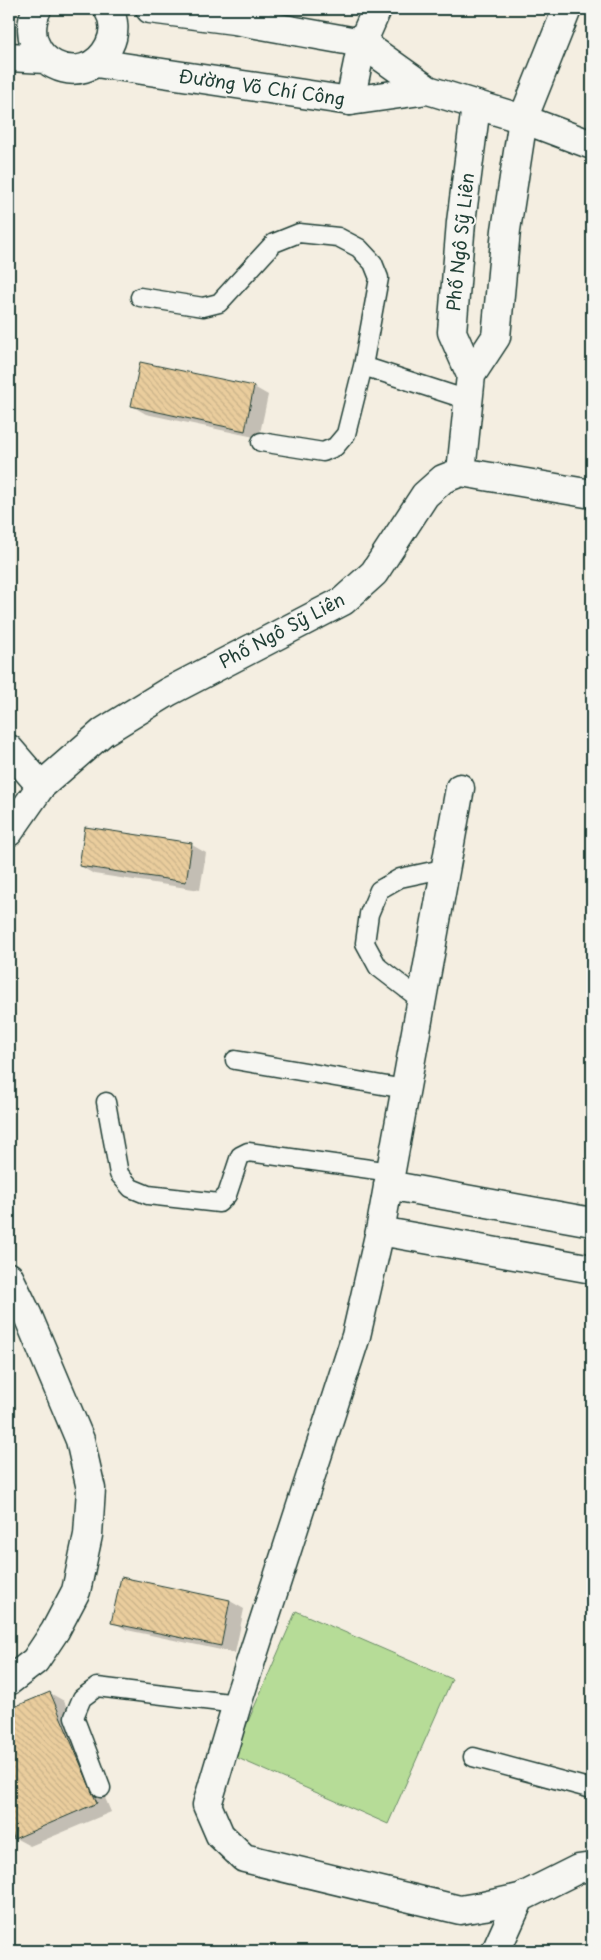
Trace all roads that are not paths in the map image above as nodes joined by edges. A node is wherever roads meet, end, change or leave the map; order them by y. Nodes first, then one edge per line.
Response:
1 (37, 9) edge
2 (108, 9) edge
3 (150, 9) edge
4 (377, 9) edge
5 (567, 9) edge
6 (362, 43) junction
7 (9, 57) edge
8 (45, 59) junction
9 (96, 63) junction
10 (428, 90) junction
11 (350, 101) junction
12 (476, 106) junction
13 (523, 119) junction
14 (592, 145) edge
15 (140, 297) dead end
16 (363, 366) junction
17 (470, 387) junction
18 (261, 442) dead end
19 (461, 472) junction
20 (592, 494) edge
21 (9, 749) edge
22 (41, 786) junction
23 (460, 788) dead end
24 (9, 832) edge
25 (446, 868) junction
26 (421, 1000) junction
27 (235, 1060) dead end
28 (405, 1089) junction
29 (106, 1102) dead end
30 (389, 1178) junction
31 (592, 1222) edge
32 (380, 1231) junction
33 (592, 1269) edge
34 (9, 1277) edge
35 (9, 1681) edge
36 (237, 1704) junction
37 (473, 1757) dead end
38 (101, 1788) dead end
39 (592, 1789) edge
40 (592, 1867) edge
41 (520, 1898) junction
42 (496, 1951) edge

1 - 8 street
2 - 9 street
3 - 6 street, Đường Võ Chí Công
4 - 6 street
5 - 13 street, Phố Ngô Sỹ Liên
6 - 10 street, Đường Võ Chí Công
6 - 11 street
7 - 8 street
8 - 9 street
9 - 11 street, Đường Võ Chí Công
10 - 11 street, Đường Võ Chí Công
10 - 12 street, Đường Võ Chí Công
12 - 13 street, Đường Võ Chí Công
12 - 17 street, Phố Ngô Sỹ Liên
13 - 14 street, Đường Võ Chí Công
13 - 17 street, Phố Ngô Sỹ Liên
15 - 16 lane
16 - 17 lane
16 - 18 lane
17 - 19 street, Phố Ngô Sỹ Liên
19 - 20 street
19 - 22 street, Phố Ngô Sỹ Liên
21 - 22 street
22 - 24 street, Phố Ngô Sỹ Liên
23 - 25 street
25 - 26 street
25 - 26 lane
26 - 28 street
27 - 28 lane
28 - 30 street
29 - 30 lane
30 - 31 street
30 - 32 street
32 - 33 street
32 - 36 street
34 - 35 street
36 - 38 lane
36 - 41 street
37 - 39 lane
40 - 41 street
41 - 42 street

